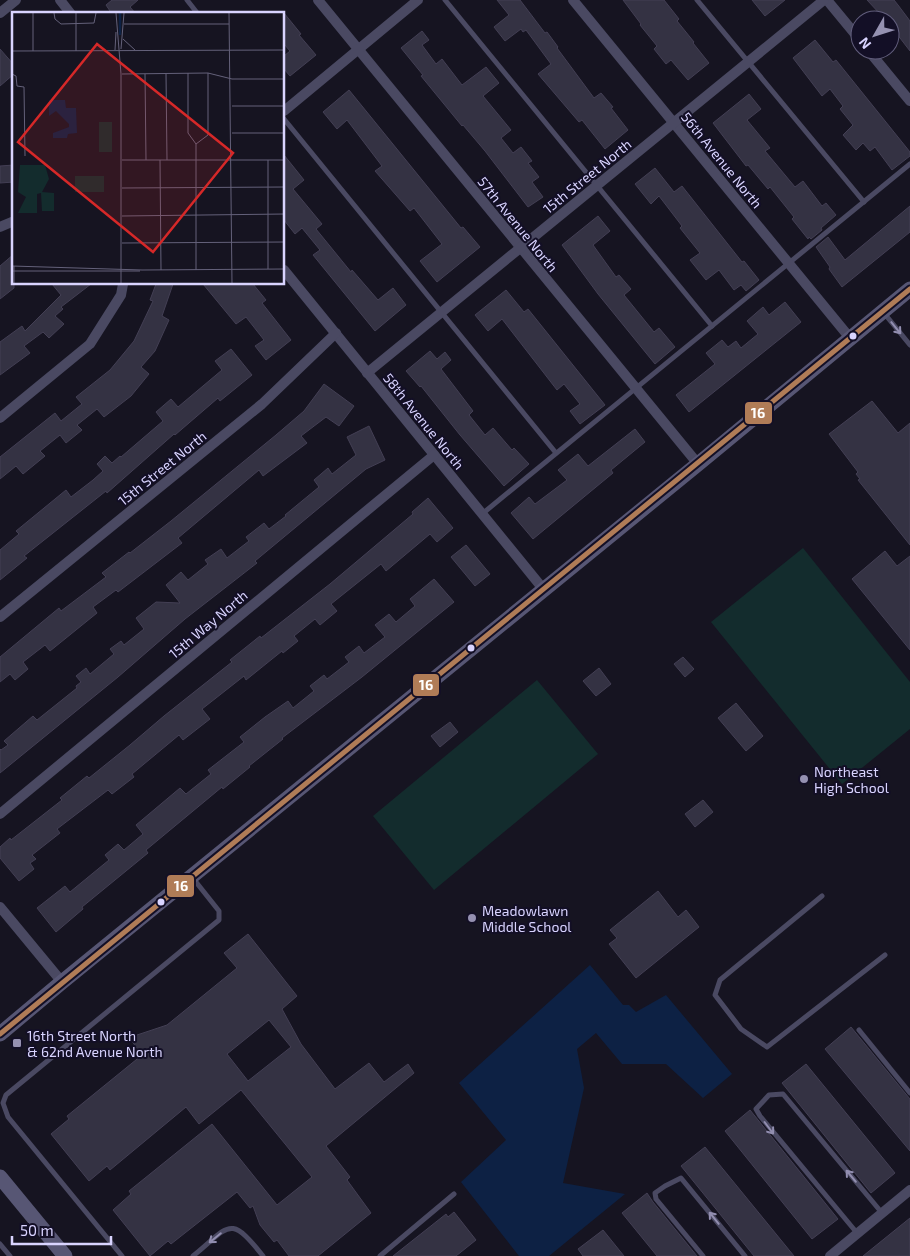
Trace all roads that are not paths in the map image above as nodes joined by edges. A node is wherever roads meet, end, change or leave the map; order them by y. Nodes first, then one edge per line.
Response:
1 (16, 0) edge
2 (60, 0) edge
3 (187, 0) edge
4 (318, 0) edge
5 (418, 0) edge
6 (445, 0) edge
7 (573, 0) edge
8 (697, 0) edge
9 (825, 0) edge
10 (0, 12) edge
11 (70, 12) edge
12 (196, 12) edge
13 (850, 29) edge
14 (358, 48) junction
15 (876, 60) edge
16 (748, 62) junction
17 (910, 101) edge
18 (285, 110) edge
19 (285, 120) edge
20 (674, 122) junction
21 (910, 164) edge
22 (596, 185) junction
23 (864, 202) junction
24 (12, 223) edge
25 (0, 227) edge
26 (520, 248) junction
27 (789, 263) junction
28 (285, 271) edge
29 (123, 285) edge
30 (910, 289) edge
31 (882, 311) junction
32 (441, 312) junction
33 (712, 326) junction
34 (336, 333) junction
35 (850, 338) junction
36 (910, 345) edge
37 (367, 373) junction
38 (635, 389) junction
39 (0, 418) edge
40 (556, 453) junction
41 (434, 455) junction
42 (698, 464) junction
43 (482, 514) junction
44 (544, 590) junction
45 (0, 617) edge
46 (0, 814) edge
47 (191, 876) junction
48 (822, 896) dead end
49 (0, 907) edge
50 (885, 955) dead end
51 (62, 982) junction
52 (859, 1030) dead end
53 (0, 1034) edge
54 (910, 1094) edge
55 (0, 1177) edge
56 (909, 1192) edge
57 (454, 1194) dead end
58 (882, 1213) junction
59 (858, 1233) junction
60 (0, 1244) edge
61 (10, 1256) edge
62 (65, 1256) edge
63 (122, 1256) edge
64 (192, 1256) edge
65 (263, 1256) edge
66 (380, 1256) edge
67 (703, 1256) edge
68 (745, 1256) edge
69 (830, 1256) edge

1 - 10 street
2 - 11 street
3 - 12 lane
4 - 14 street, 57th Avenue North
5 - 14 street
6 - 22 lane
7 - 20 street, 56th Avenue North
8 - 16 lane
9 - 13 street
9 - 16 street, 15th Street North
14 - 18 street
14 - 26 street, 57th Avenue North
15 - 17 street
16 - 20 street, 15th Street North
16 - 23 lane
19 - 32 lane
20 - 22 street, 15th Street North
20 - 27 street, 56th Avenue North
21 - 23 lane
22 - 26 street, 15th Street North
22 - 33 lane
23 - 27 lane
24 - 25 street
26 - 32 street, 15th Street North
26 - 38 street, 57th Avenue North
27 - 33 lane
27 - 35 street, 56th Avenue North
28 - 34 street, 58th Avenue North
29 - 39 street
30 - 31 street
31 - 35 street
31 -> 36 lane
32 - 37 street, 15th Street North
32 - 40 lane
33 - 38 lane
34 - 37 street, 58th Avenue North
34 - 45 street, 15th Street North
35 - 42 street
37 - 41 street, 58th Avenue North
38 - 40 lane
38 - 42 street, 57th Avenue North
40 - 43 lane
41 - 43 street, 58th Avenue North
41 - 46 street, 15th Way North
42 - 44 street
43 - 44 street, 58th Avenue North
44 - 47 street
47 - 51 street
47 - 63 lane
48 - 50 lane
49 - 51 street
51 - 53 street
52 - 54 lane
55 - 62 street
56 - 58 street
57 - 66 lane
58 - 59 street
58 -> 59 lane
59 - 69 street
60 - 61 lane
65 -> 64 lane
68 -> 67 lane

